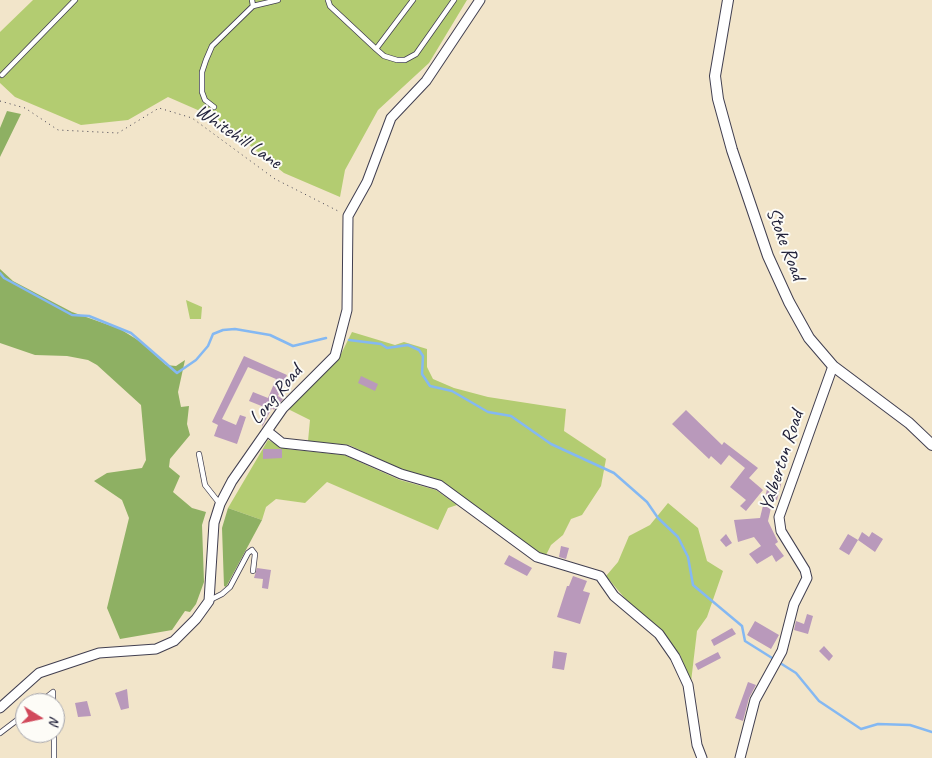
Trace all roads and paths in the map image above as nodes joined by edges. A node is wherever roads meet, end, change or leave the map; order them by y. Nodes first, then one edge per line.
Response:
1 (75, 0) edge
2 (252, 0) edge
3 (278, 0) edge
4 (328, 0) edge
5 (413, 0) edge
6 (454, 0) edge
7 (480, 0) edge
8 (728, 0) edge
9 (253, 6) junction
10 (376, 49) junction
11 (2, 75) dead end
12 (0, 101) edge
13 (214, 107) dead end
14 (348, 216) junction
15 (833, 366) junction
16 (267, 431) junction
17 (932, 445) edge
18 (199, 454) dead end
19 (220, 504) junction
20 (253, 571) dead end
21 (209, 601) junction
22 (0, 708) edge
23 (15, 722) edge
24 (0, 733) edge
25 (54, 743) edge
26 (54, 758) edge
27 (702, 758) edge
28 (740, 758) edge

1 - 11 lane
2 - 9 lane
3 - 9 lane
4 - 10 lane
5 - 10 lane
6 - 10 lane
7 - 14 street, Long Road
8 - 15 street, Stoke Road
9 - 13 lane
12 - 14 path, Whitehill Lane
14 - 16 street, Long Road
15 - 17 street, Stoke Road
15 - 28 street, Yalberton Road
16 - 19 street, Long Road
16 - 27 street
18 - 19 lane
19 - 21 street, Long Road
20 - 21 lane
21 - 22 street
23 - 24 lane
25 - 26 lane

